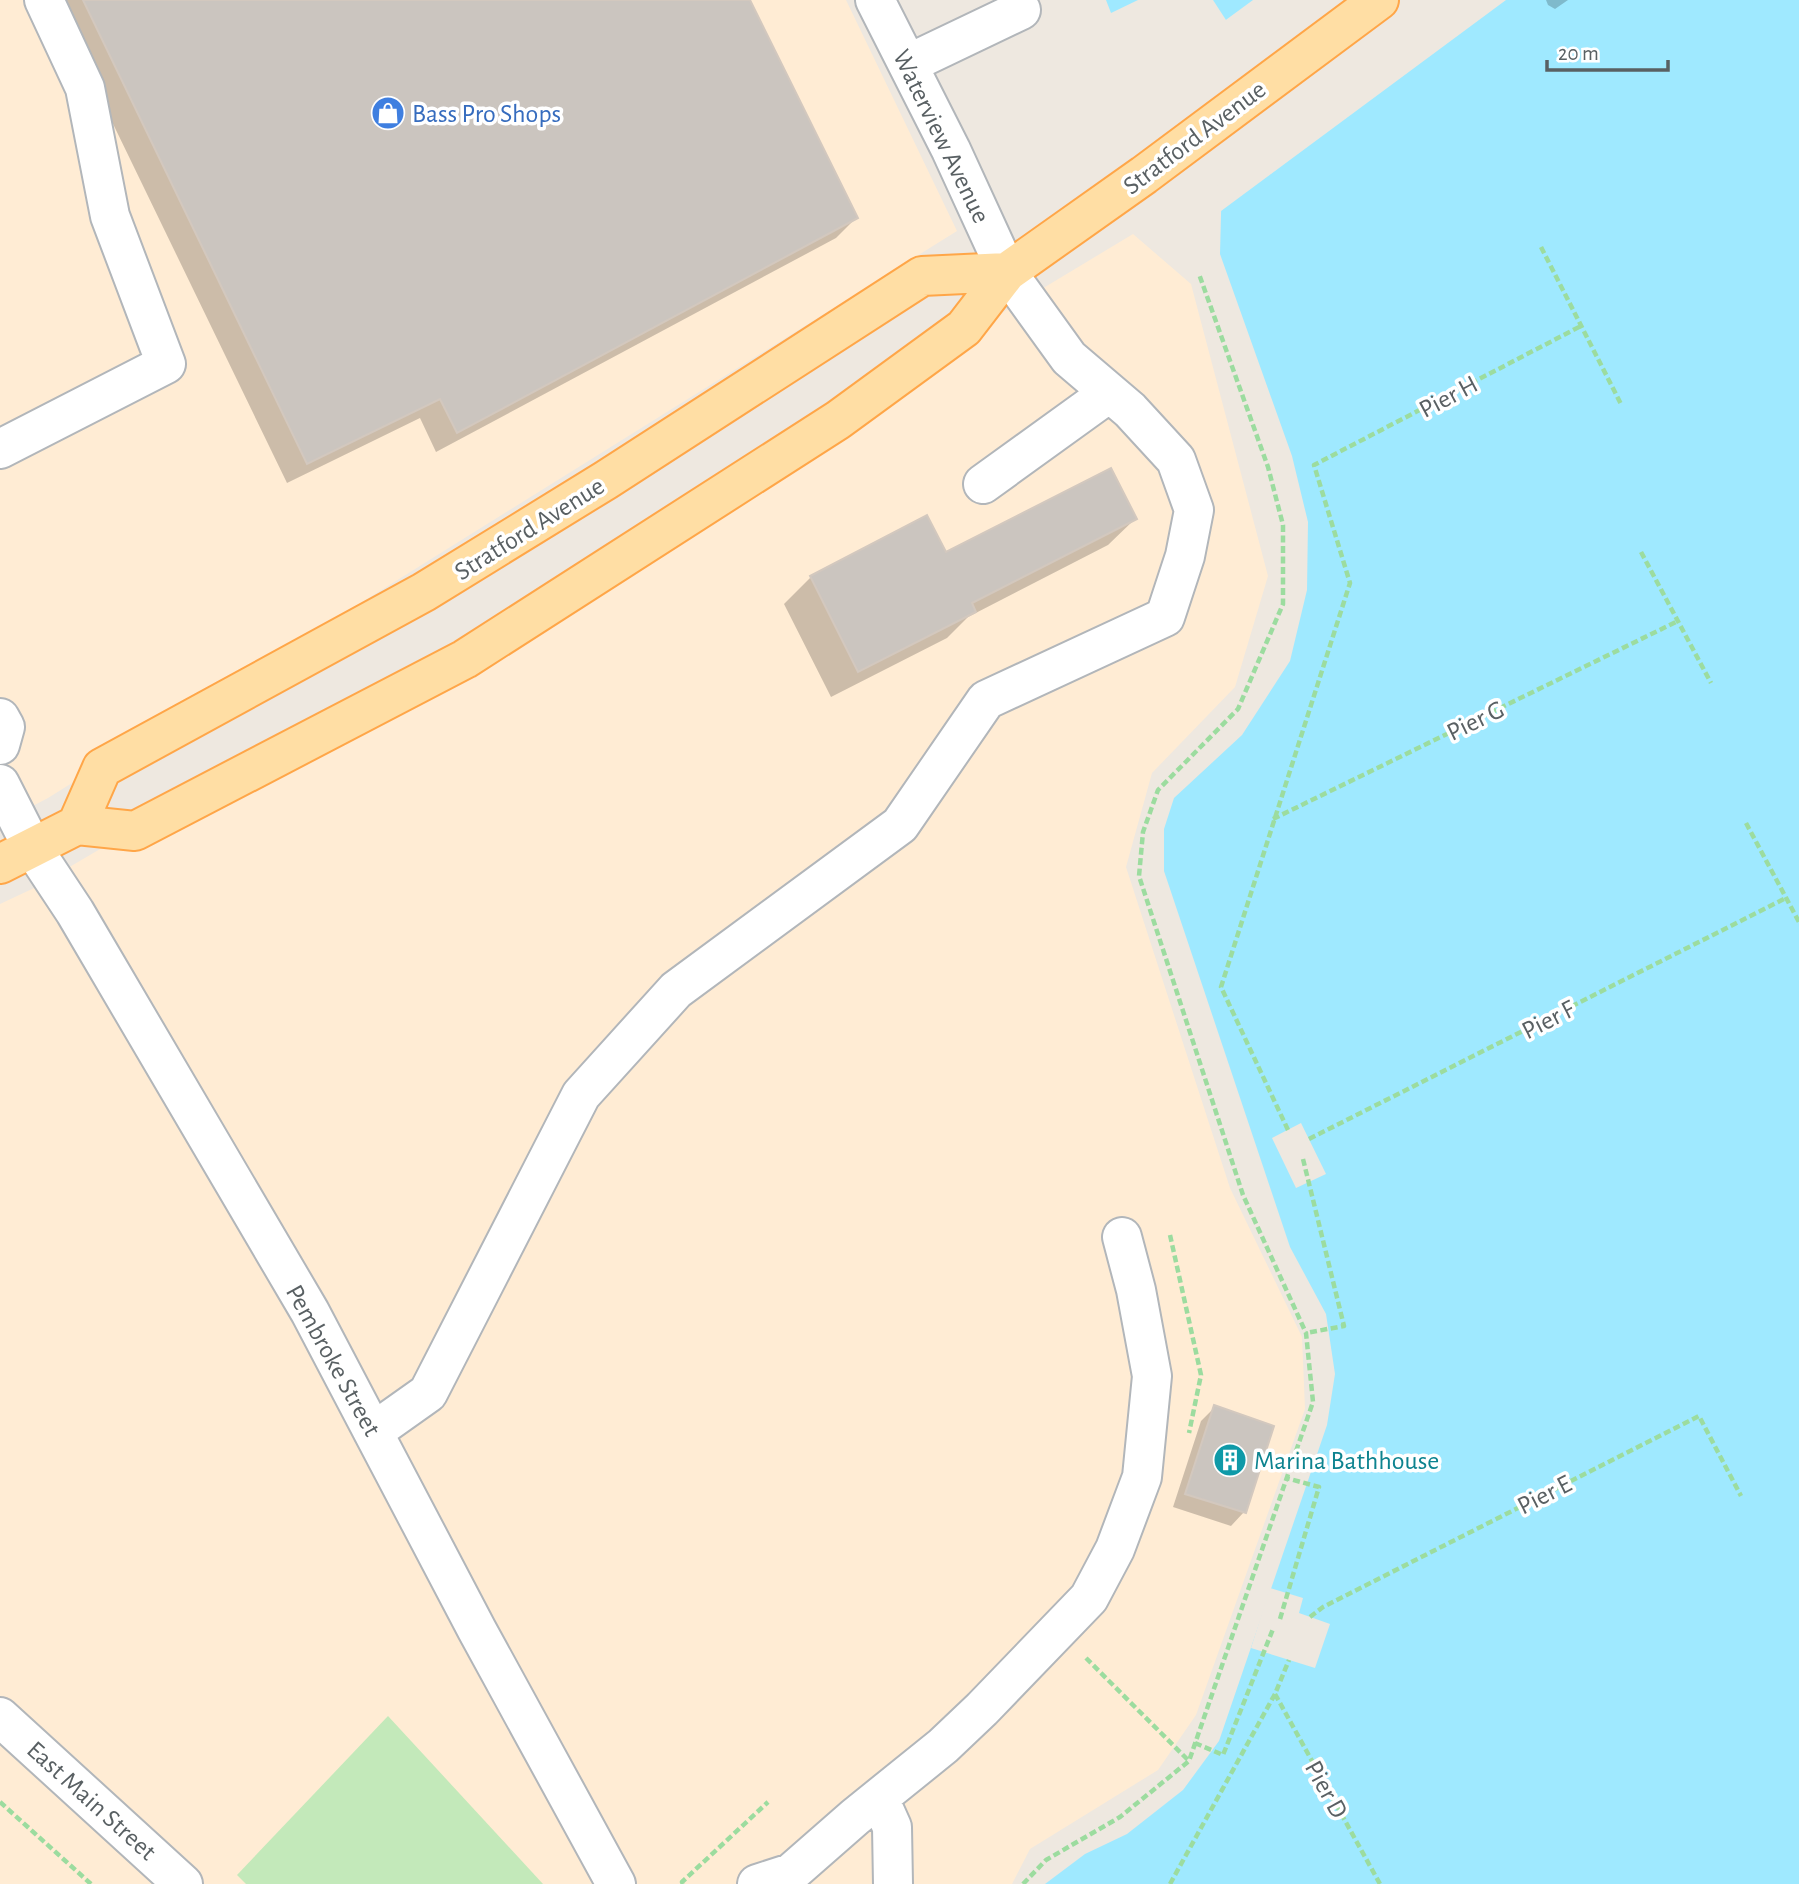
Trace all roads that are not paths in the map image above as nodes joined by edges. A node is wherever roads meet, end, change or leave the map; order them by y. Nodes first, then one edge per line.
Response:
1 (44, 0) edge
2 (875, 0) edge
3 (1380, 0) edge
4 (1021, 10) dead end
5 (908, 64) junction
6 (1007, 272) junction
7 (1109, 393) junction
8 (0, 449) edge
9 (984, 484) dead end
10 (0, 718) edge
11 (0, 745) edge
12 (0, 784) edge
13 (77, 825) junction
14 (16, 856) edge
15 (1122, 1237) dead end
16 (373, 1432) junction
17 (0, 1717) edge
18 (878, 1798) junction
19 (779, 1880) edge
20 (183, 1884) edge
21 (616, 1884) edge
22 (893, 1884) edge

1 - 8 street
2 - 5 street, Waterview Avenue
3 - 6 main road, Stratford Avenue
4 - 5 street
5 - 6 street, Waterview Avenue
6 - 7 street, Waterview Avenue
6 - 13 main road, Stratford Avenue
6 - 13 main road, Stratford Avenue
7 - 9 street
7 - 16 street, Waterview Avenue
10 - 11 street
12 - 14 street, Pembroke Street
13 - 14 main road
14 - 16 street, Pembroke Street
15 - 18 street
16 - 21 street, Pembroke Street
17 - 20 street, East Main Street
18 - 19 street
18 - 22 street

